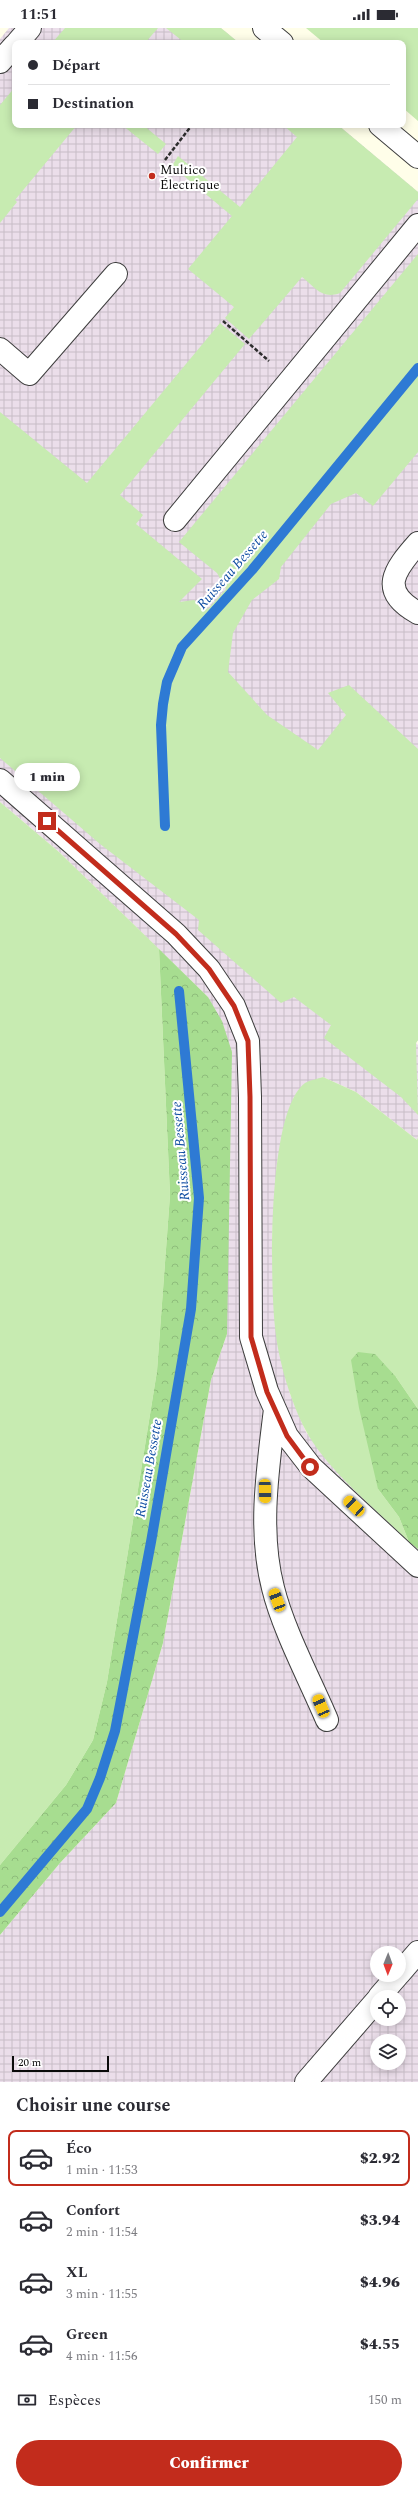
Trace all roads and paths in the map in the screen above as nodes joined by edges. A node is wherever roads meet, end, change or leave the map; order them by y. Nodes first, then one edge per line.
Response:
1 (30, 28) edge
2 (20, 40) edge
3 (12, 48) edge
4 (0, 62) edge
5 (190, 128) edge
6 (384, 128) edge
7 (418, 157) edge
8 (165, 160) dead end
9 (418, 225) edge
10 (116, 274) dead end
11 (223, 321) dead end
12 (246, 341) dead end
13 (0, 349) edge
14 (175, 520) dead end
15 (418, 543) edge
16 (418, 613) edge
17 (0, 780) edge
18 (275, 1409) junction
19 (418, 1566) edge
20 (327, 1720) dead end
21 (418, 1952) edge
22 (406, 1967) edge
23 (393, 1982) edge
24 (385, 1990) edge
25 (370, 2008) edge
26 (306, 2082) edge

1 - 2 street
3 - 4 street
5 - 8 path
6 - 7 street
9 - 14 street
10 - 13 street
11 - 12 path
15 - 16 street
17 - 18 street
18 - 19 street
18 - 20 street
21 - 22 street
23 - 24 street
25 - 26 street

